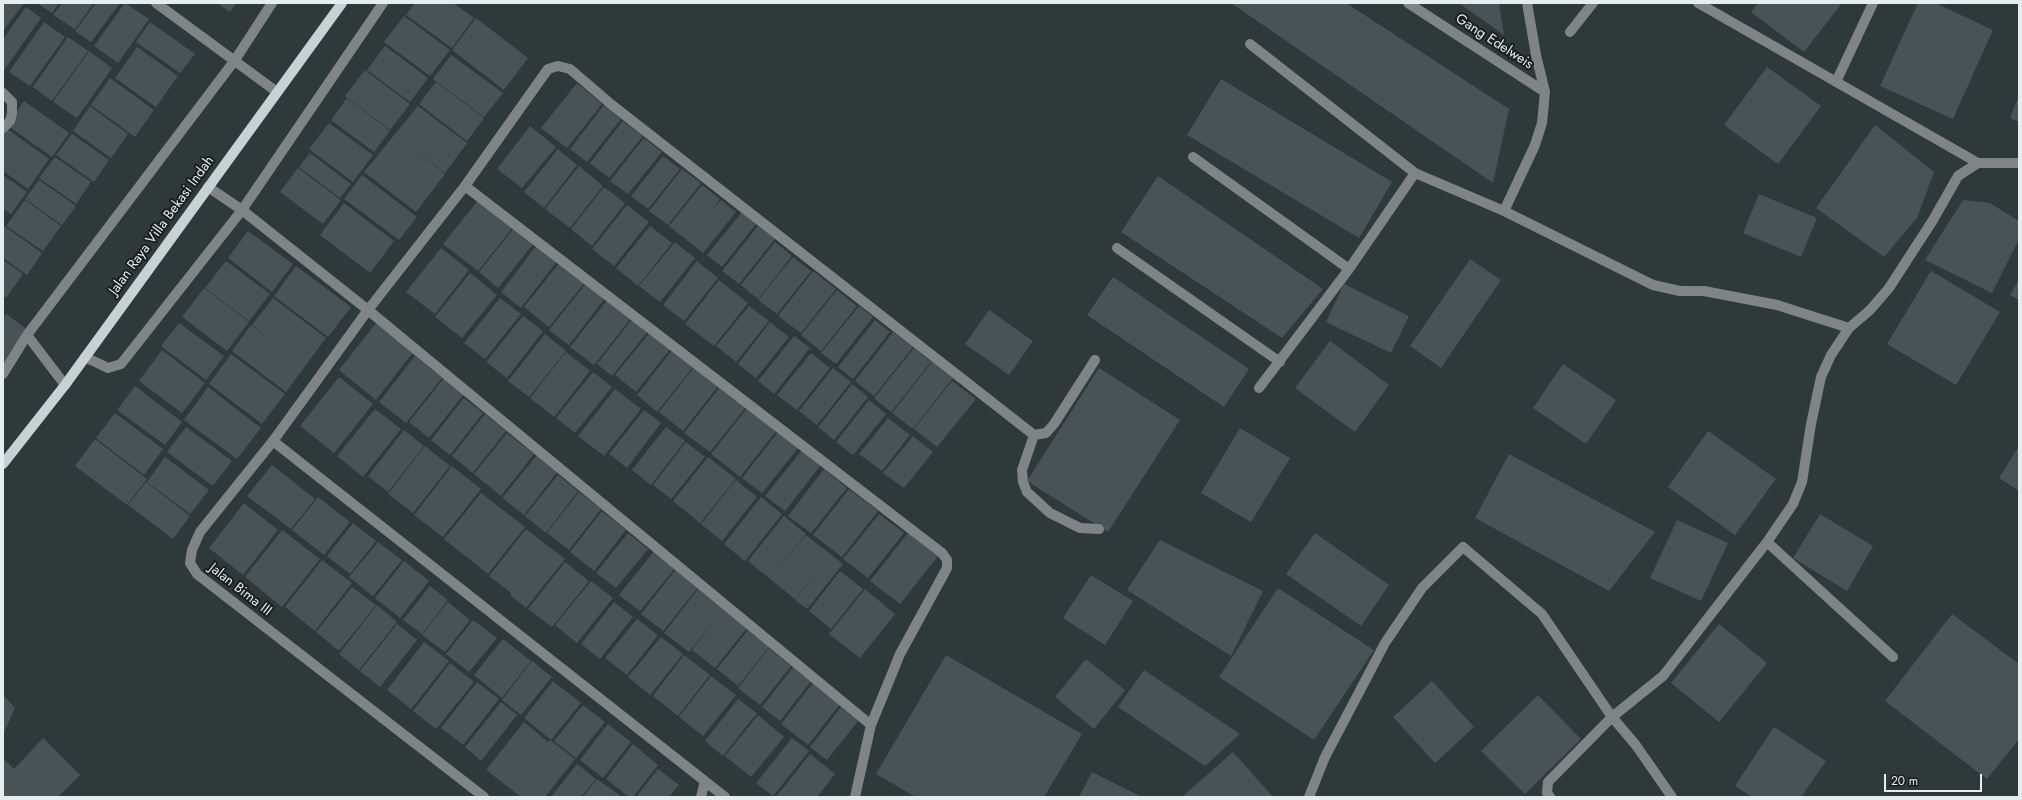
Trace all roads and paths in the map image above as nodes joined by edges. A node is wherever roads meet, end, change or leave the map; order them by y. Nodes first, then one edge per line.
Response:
1 (156, 3) edge
2 (272, 3) edge
3 (342, 3) edge
4 (383, 3) edge
5 (1408, 3) edge
6 (1527, 3) edge
7 (1593, 3) edge
8 (1698, 3) edge
9 (1873, 3) edge
10 (1570, 32) dead end
11 (1250, 44) dead end
12 (235, 60) junction
13 (1836, 82) junction
14 (3, 92) edge
15 (277, 92) junction
16 (1545, 92) junction
17 (3, 128) edge
18 (1193, 157) dead end
19 (1978, 162) junction
20 (2019, 163) edge
21 (1415, 173) junction
22 (465, 186) junction
23 (208, 187) junction
24 (242, 210) junction
25 (1504, 211) junction
26 (1117, 248) dead end
27 (1349, 269) junction
28 (368, 310) junction
29 (1849, 328) junction
30 (27, 336) junction
31 (84, 357) junction
32 (1095, 360) dead end
33 (1280, 362) junction
34 (3, 374) edge
35 (65, 385) junction
36 (1259, 388) dead end
37 (1034, 435) junction
38 (273, 441) junction
39 (3, 464) edge
40 (1099, 529) dead end
41 (1768, 542) junction
42 (1893, 657) dead end
43 (1612, 717) junction
44 (871, 724) junction
45 (705, 781) junction
46 (484, 797) edge
47 (701, 797) edge
48 (725, 797) edge
49 (855, 797) edge
50 (1309, 797) edge
51 (1550, 797) edge
52 (1672, 797) edge

1 - 12 street
2 - 12 street
3 - 15 main road, Jalan Raya Villa Bekasi Indah
4 - 24 street
5 - 16 street, Gang Edelweis
6 - 16 street
7 - 10 street
8 - 13 street
9 - 13 street
11 - 21 street
12 - 15 street
12 - 30 street
13 - 19 street
14 - 17 street
15 - 23 main road, Jalan Raya Villa Bekasi Indah
16 - 25 street
18 - 27 street
19 - 20 street
19 - 29 street
21 - 25 street
21 - 27 street
22 - 28 street, Jalan Bima III
22 - 37 street, Jalan Bima III
22 - 44 street
23 - 24 street
23 - 31 main road, Jalan Raya Villa Bekasi Indah
24 - 28 street
24 - 31 street
25 - 29 street
26 - 33 street
27 - 33 street
28 - 38 street, Jalan Bima III
28 - 44 street
29 - 41 street
30 - 34 street
30 - 35 street
31 - 35 main road, Jalan Raya Villa Bekasi Indah
32 - 37 street
33 - 36 street
35 - 39 main road, Jalan Raya Villa Bekasi Indah
37 - 40 street
38 - 45 street
38 - 46 street, Jalan Bima III
41 - 42 street
41 - 43 street
43 - 50 street
43 - 51 street
43 - 52 street
44 - 49 street
45 - 47 street
45 - 48 street

